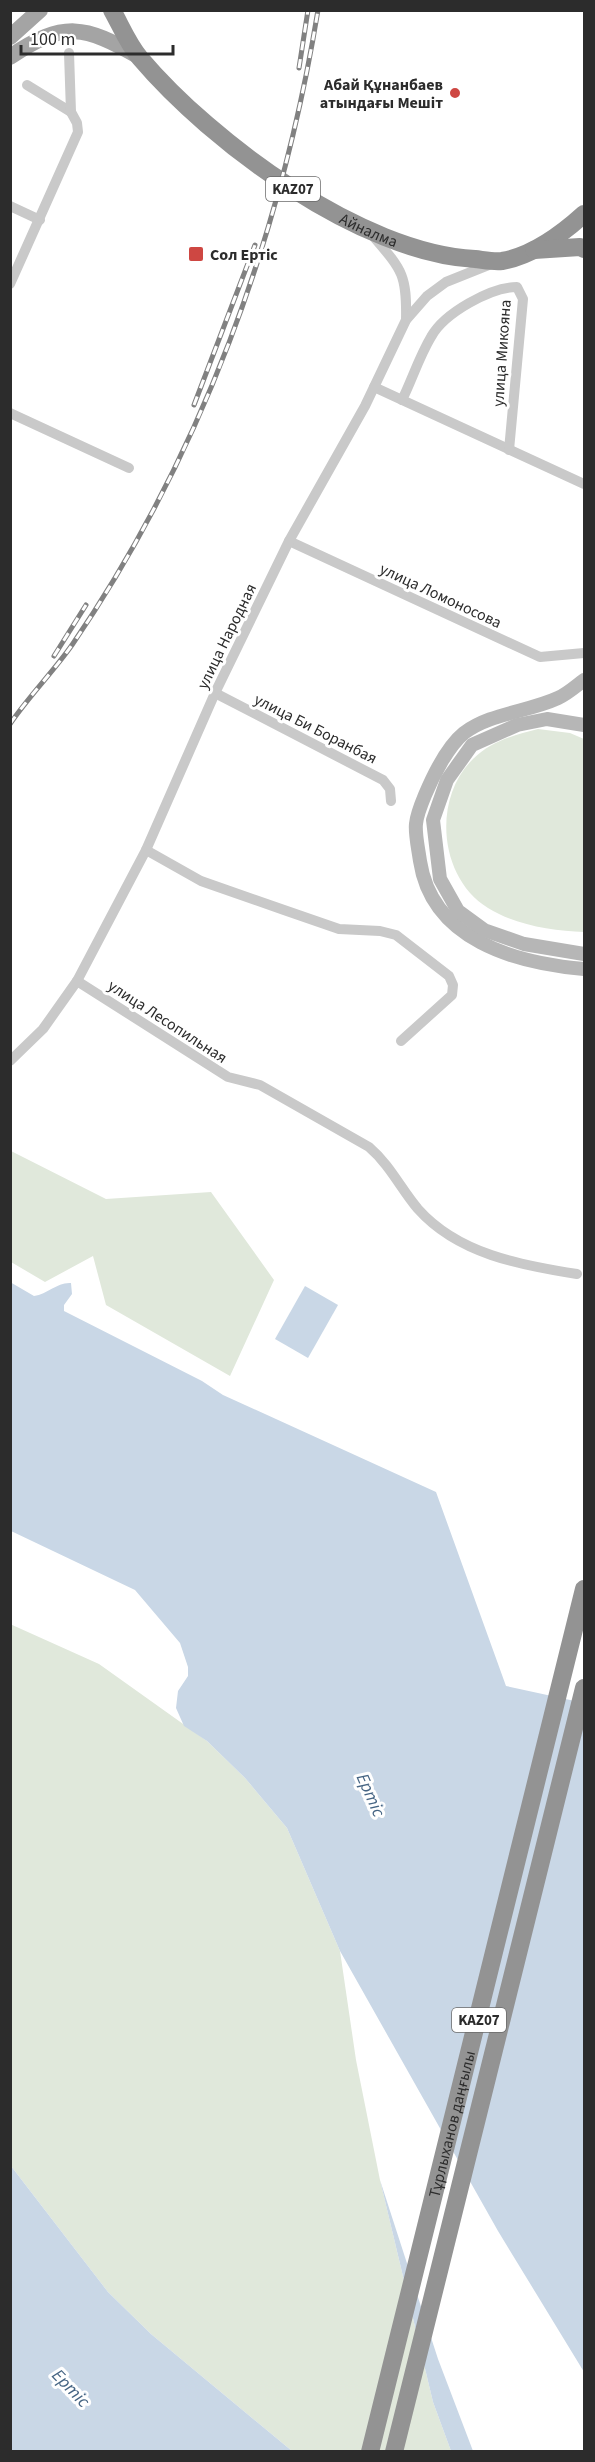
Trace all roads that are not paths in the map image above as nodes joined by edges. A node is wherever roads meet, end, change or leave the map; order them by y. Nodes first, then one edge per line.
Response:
1 (40, 10) edge
2 (112, 10) edge
3 (10, 37) edge
4 (69, 53) dead end
5 (138, 56) junction
6 (10, 57) edge
7 (27, 85) dead end
8 (71, 112) junction
9 (10, 206) edge
10 (585, 214) edge
11 (40, 220) junction
12 (365, 227) junction
13 (585, 249) edge
14 (534, 250) junction
15 (502, 261) junction
16 (10, 284) edge
17 (406, 320) junction
18 (374, 387) junction
19 (402, 400) junction
20 (10, 413) edge
21 (509, 450) junction
22 (129, 468) dead end
23 (585, 484) edge
24 (289, 541) junction
25 (585, 653) edge
26 (585, 680) edge
27 (215, 693) junction
28 (585, 725) edge
29 (487, 729) junction
30 (392, 801) dead end
31 (146, 850) junction
32 (585, 954) edge
33 (585, 969) edge
34 (77, 981) junction
35 (401, 1041) dead end
36 (10, 1061) edge
37 (577, 1274) dead end
38 (585, 1589) edge
39 (585, 1688) edge
40 (370, 2451) edge
41 (394, 2451) edge

1 - 3 main road
2 - 5 highway, Айналма / KAZ07
4 - 8 street
5 - 6 main road
5 - 12 highway, Айналма / KAZ07
7 - 8 street
8 - 11 street
9 - 11 street
10 - 14 highway, Айналма / KAZ07
11 - 16 street
12 - 15 highway, Айналма / KAZ07
12 - 17 street
13 - 14 highway, KAZ07
14 - 15 highway, Айналма / KAZ07
15 - 17 street, улица Народная
17 - 18 street, улица Народная
18 - 19 street
18 - 24 street, улица Народная
19 - 21 street
19 - 21 street, улица Микояна
20 - 22 street
21 - 23 street
24 - 25 street, улица Ломоносова
24 - 27 street, улица Народная
26 - 29 main road
27 - 30 street, улица Би Боранбая
27 - 31 street, улица Народная
28 - 29 main road
29 - 32 main road
29 - 33 main road
31 - 34 street, улица Народная
31 - 35 street
34 - 36 street, улица Народная
34 - 37 street, улица Лесопильная
38 - 40 highway, Тұрлыханов даңғылы / KAZ07
39 - 41 highway, Тұрлыханов даңғылы / KAZ07

